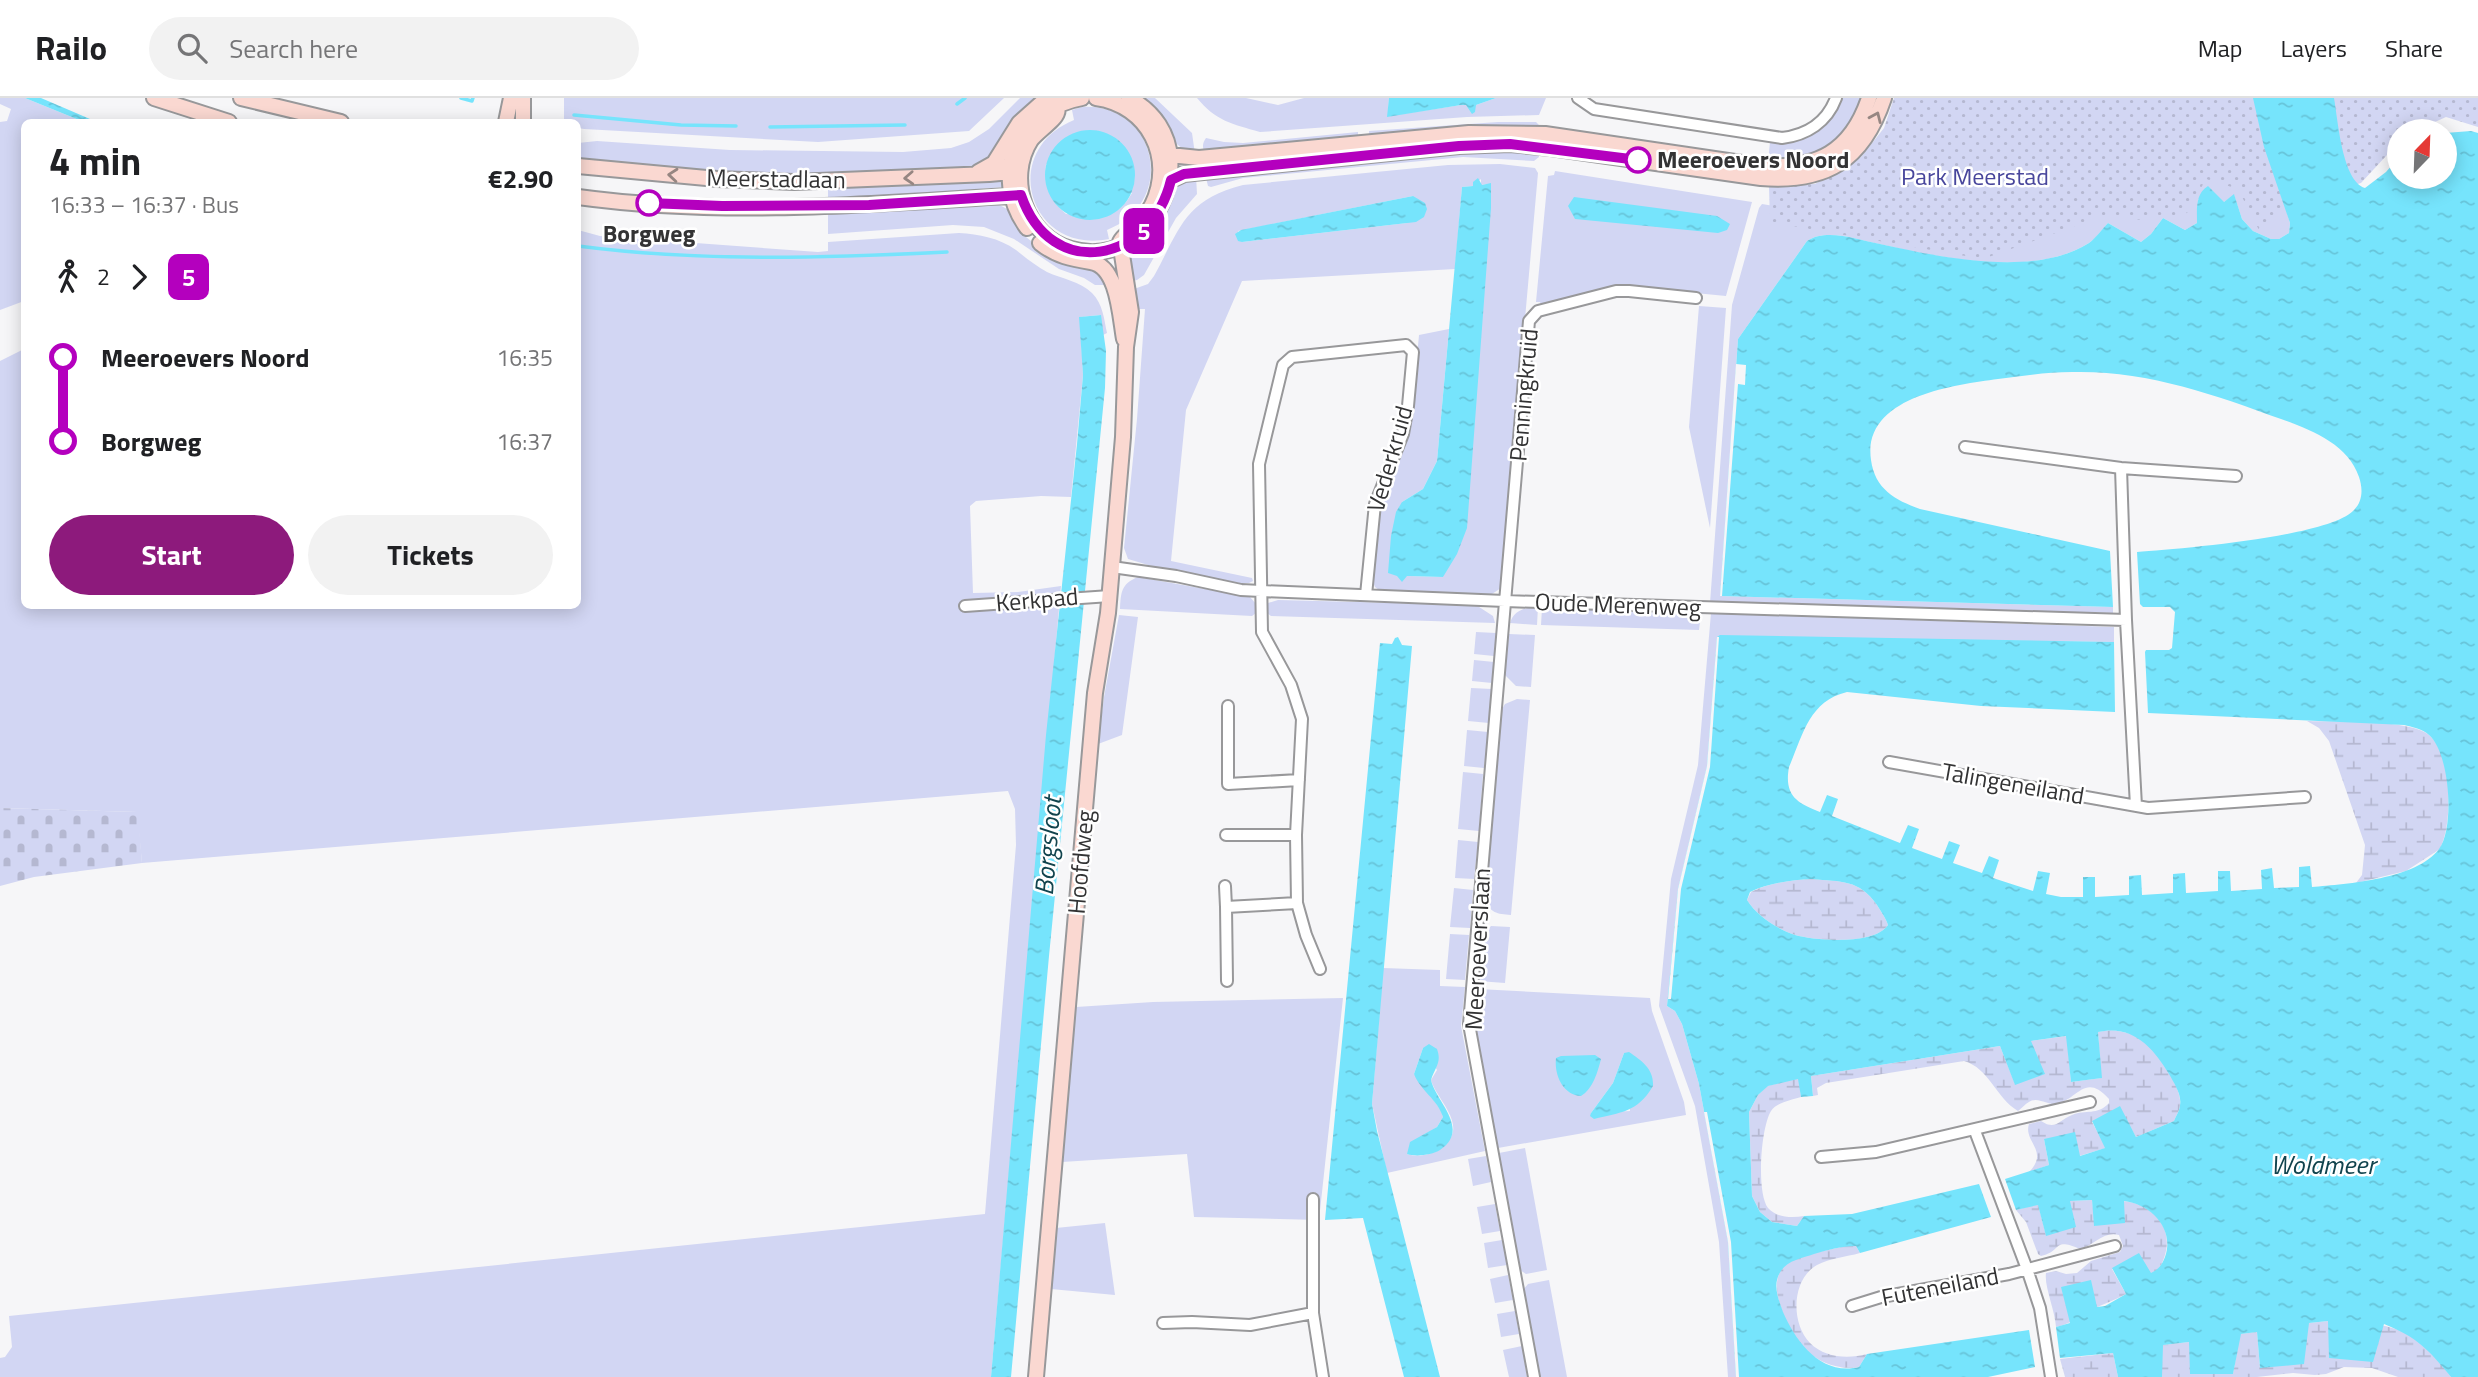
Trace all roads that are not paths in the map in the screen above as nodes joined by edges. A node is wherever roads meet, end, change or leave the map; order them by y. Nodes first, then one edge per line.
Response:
1 (154, 98) edge
2 (241, 98) edge
3 (511, 98) edge
4 (523, 98) edge
5 (1082, 98) edge
6 (1096, 98) edge
7 (1129, 98) edge
8 (1578, 98) edge
9 (1836, 98) edge
10 (1869, 98) edge
11 (1884, 98) edge
12 (1052, 100) edge
13 (220, 119) edge
14 (328, 119) edge
15 (507, 119) edge
16 (523, 119) edge
17 (1165, 156) junction
18 (1007, 157) junction
19 (581, 166) edge
20 (1171, 180) junction
21 (1016, 195) junction
22 (581, 197) edge
23 (1121, 247) junction
24 (1696, 298) dead end
25 (1126, 347) junction
26 (1965, 447) dead end
27 (2121, 468) junction
28 (2236, 476) dead end
29 (1112, 567) junction
30 (1261, 591) junction
31 (1366, 595) junction
32 (1110, 596) junction
33 (1505, 601) junction
34 (965, 606) dead end
35 (2126, 620) junction
36 (1228, 706) dead end
37 (1889, 762) dead end
38 (1298, 780) junction
39 (2305, 797) dead end
40 (2136, 806) junction
41 (1226, 835) dead end
42 (1296, 835) junction
43 (1226, 886) dead end
44 (1297, 903) junction
45 (1226, 907) junction
46 (1320, 969) dead end
47 (1227, 981) dead end
48 (2090, 1102) dead end
49 (1975, 1131) junction
50 (1821, 1157) dead end
51 (1313, 1199) dead end
52 (2115, 1246) dead end
53 (2027, 1269) junction
54 (1852, 1306) dead end
55 (1313, 1313) junction
56 (1163, 1323) dead end
57 (1036, 1377) edge
58 (1323, 1377) edge
59 (1534, 1377) edge
60 (2050, 1377) edge

1 - 13 main road
2 - 14 main road
3 - 15 main road
4 - 16 main road
5 - 12 main road
6 - 17 main road
7 - 17 main road
8 - 9 street
10 - 17 main road
20 -> 11 main road
12 - 18 main road
12 - 21 main road
17 - 20 main road
17 - 23 main road
18 -> 19 main road, Meerstadlaan
18 - 21 main road
20 - 23 main road
21 - 22 main road, Meerstadlaan
21 - 23 main road
21 - 25 main road, Hoofdweg
23 - 25 main road, Hoofdweg
24 - 33 street, Penningkruid
25 - 29 main road, Hoofdweg
26 - 27 street
27 - 28 street
27 - 35 street
29 - 30 street, Oude Merenweg
29 - 32 main road, Hoofdweg
30 - 31 street, Oude Merenweg
30 - 31 street, Vederkruid
30 - 38 street
31 - 33 street, Oude Merenweg
32 - 34 street, Kerkpad
32 - 57 main road, Hoofdweg
33 - 35 street, Oude Merenweg
33 - 59 street, Meeroeverslaan
35 - 40 street
36 - 38 street
37 - 40 street, Talingeneiland
38 - 42 street
39 - 40 street, Talingeneiland
41 - 42 street
42 - 44 street
43 - 45 street
44 - 45 street
44 - 46 street
45 - 47 street
48 - 49 street
49 - 50 street
49 - 53 street, Futeneiland
51 - 55 street
52 - 53 street, Futeneiland
53 - 54 street, Futeneiland
53 - 60 street, Futeneiland
55 - 56 street
55 - 58 street

